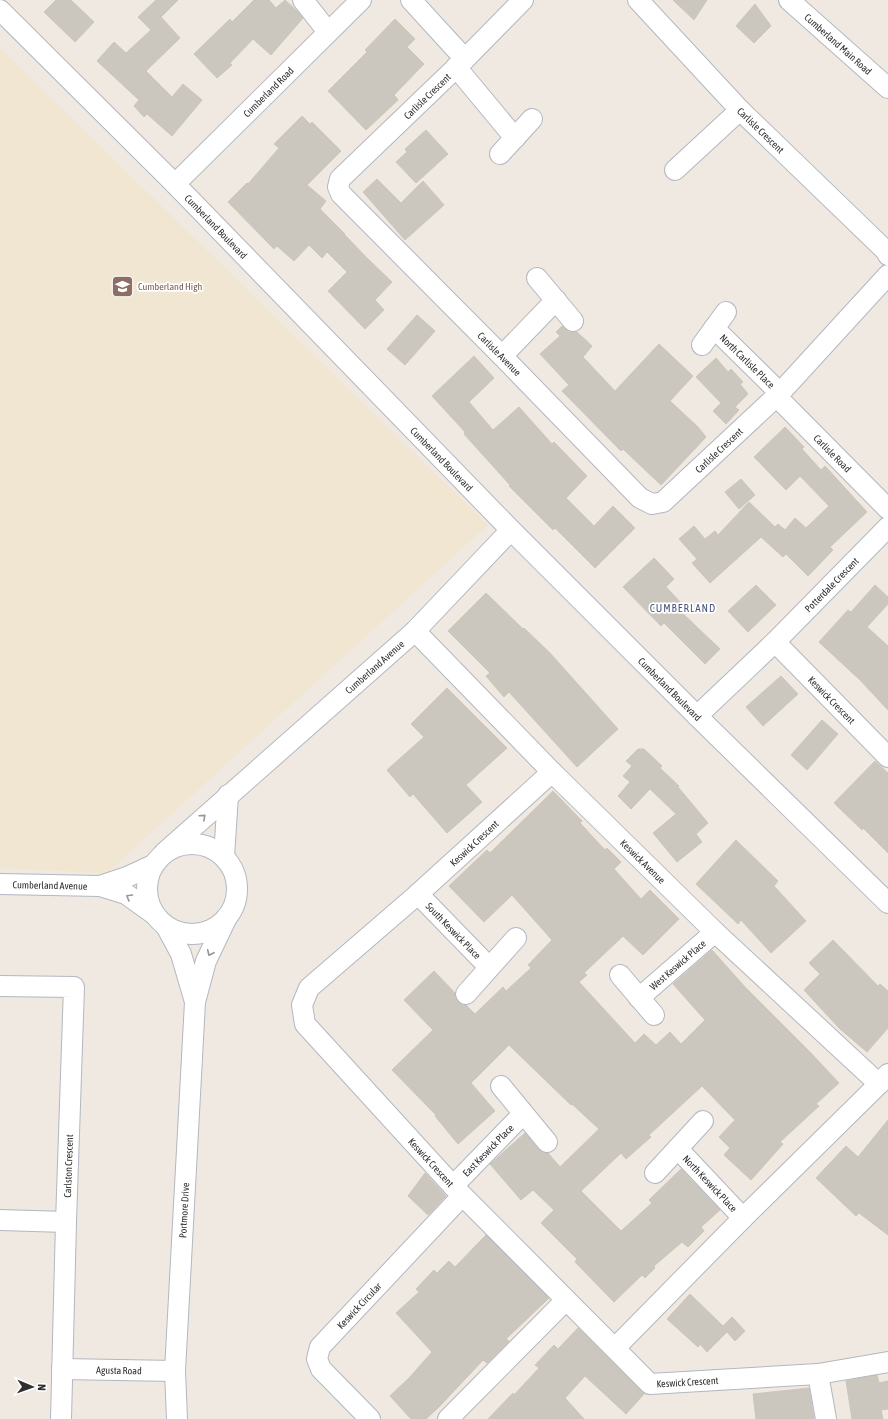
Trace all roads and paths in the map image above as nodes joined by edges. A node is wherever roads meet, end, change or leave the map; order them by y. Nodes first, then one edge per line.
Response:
1 (303, 0) edge
2 (361, 0) edge
3 (411, 0) edge
4 (523, 0) edge
5 (638, 0) edge
6 (789, 0) edge
7 (0, 10) edge
8 (328, 32) junction
9 (461, 63) junction
10 (888, 88) edge
11 (740, 110) junction
12 (532, 119) dead end
13 (515, 138) junction
14 (500, 154) dead end
15 (675, 172) dead end
16 (175, 184) junction
17 (340, 194) joint
18 (888, 255) edge
19 (888, 275) edge
20 (537, 278) dead end
21 (556, 300) junction
22 (726, 312) dead end
23 (573, 321) dead end
24 (714, 328) junction
25 (702, 345) dead end
26 (502, 356) junction
27 (778, 395) junction
28 (663, 502) joint
29 (888, 510) edge
30 (888, 527) edge
31 (511, 530) junction
32 (415, 630) junction
33 (775, 642) junction
34 (697, 716) junction
35 (888, 757) edge
36 (552, 772) junction
37 (228, 795) junction
38 (224, 857) junction
39 (159, 859) junction
40 (0, 884) edge
41 (100, 886) junction
42 (418, 894) junction
43 (888, 903) edge
44 (227, 917) junction
45 (160, 920) junction
46 (715, 932) junction
47 (516, 938) dead end
48 (489, 967) junction
49 (620, 975) dead end
50 (0, 986) edge
51 (466, 994) dead end
52 (639, 998) junction
53 (195, 1002) junction
54 (654, 1015) dead end
55 (883, 1079) edge
56 (501, 1086) dead end
57 (523, 1114) junction
58 (703, 1121) dead end
59 (547, 1142) dead end
60 (678, 1149) junction
61 (655, 1173) dead end
62 (458, 1191) junction
63 (743, 1218) junction
64 (0, 1220) edge
65 (66, 1222) junction
66 (566, 1300) junction
67 (615, 1348) junction
68 (888, 1362) edge
69 (62, 1369) junction
70 (175, 1371) junction
71 (818, 1374) junction
72 (61, 1419) edge
73 (177, 1419) edge
74 (370, 1419) edge
75 (448, 1419) edge
76 (826, 1419) edge

1 - 8 street
2 - 8 street, Cumberland Road
3 - 9 street
4 - 9 street, Carlisle Crescent
5 - 11 street, Carlisle Crescent
6 - 10 street, Cumberland Main Road
7 - 16 street, Cumberland Boulevard
8 - 16 street, Cumberland Road
9 - 13 street
9 - 17 street, Carlisle Crescent
11 - 15 street
11 - 18 street, Carlisle Crescent
12 - 13 street
13 - 14 street
16 - 31 street, Cumberland Boulevard
17 - 26 street, Carlisle Avenue
19 - 27 street, Carlisle Crescent
20 - 21 street
21 - 23 street
21 - 26 street
22 - 24 street, North Carlisle Place
24 - 25 street, North Carlisle Place
24 - 27 street, North Carlisle Place
26 - 28 street, Carlisle Avenue
27 - 28 street, Carlisle Crescent
27 - 29 street, Carlisle Road
30 - 33 street, Potterdale Crescent
31 - 32 street, Cumberland Avenue
31 - 34 street, Cumberland Boulevard
32 - 36 street, Keswick Avenue
32 - 37 street, Cumberland Avenue
33 - 34 street, Potterdale Crescent
33 - 35 street, Keswick Crescent
34 - 43 street, Cumberland Boulevard
36 - 42 street, Keswick Crescent
36 - 46 street, Keswick Avenue
37 - 38 street
39 -> 37 street, Cumberland Avenue
38 - 39 street
38 - 44 street
39 - 41 street, Cumberland Avenue
39 - 45 street
40 - 41 street, Cumberland Avenue
45 -> 41 street, Cumberland Avenue
42 - 48 street, South Keswick Place
42 - 62 street, Keswick Crescent
44 - 45 street
44 -> 53 street, Portmore Drive
45 - 53 street, Portmore Drive
46 - 52 street, West Keswick Place
46 - 55 street, Keswick Avenue
47 - 48 street, South Keswick Place
48 - 51 street, South Keswick Place
49 - 52 street, West Keswick Place
50 - 65 street, Carlston Crescent
52 - 54 street, West Keswick Place
53 - 70 street, Portmore Drive
55 - 63 street
56 - 57 street
57 - 59 street
57 - 62 street, East Keswick Place
58 - 60 street, North Keswick Place
60 - 61 street, North Keswick Place
60 - 63 street, North Keswick Place
62 - 66 street, Keswick Crescent
62 - 74 street, Keswick Circular
63 - 67 street
64 - 65 street
65 - 69 street, Carlston Crescent
66 - 67 street, Keswick Crescent
66 - 75 street
67 - 71 street, Keswick Crescent
68 - 71 street, Keswick Crescent
69 - 70 street, Agusta Road
69 - 72 street, Carlston Crescent
70 - 73 street, Portmore Drive
71 - 76 street

